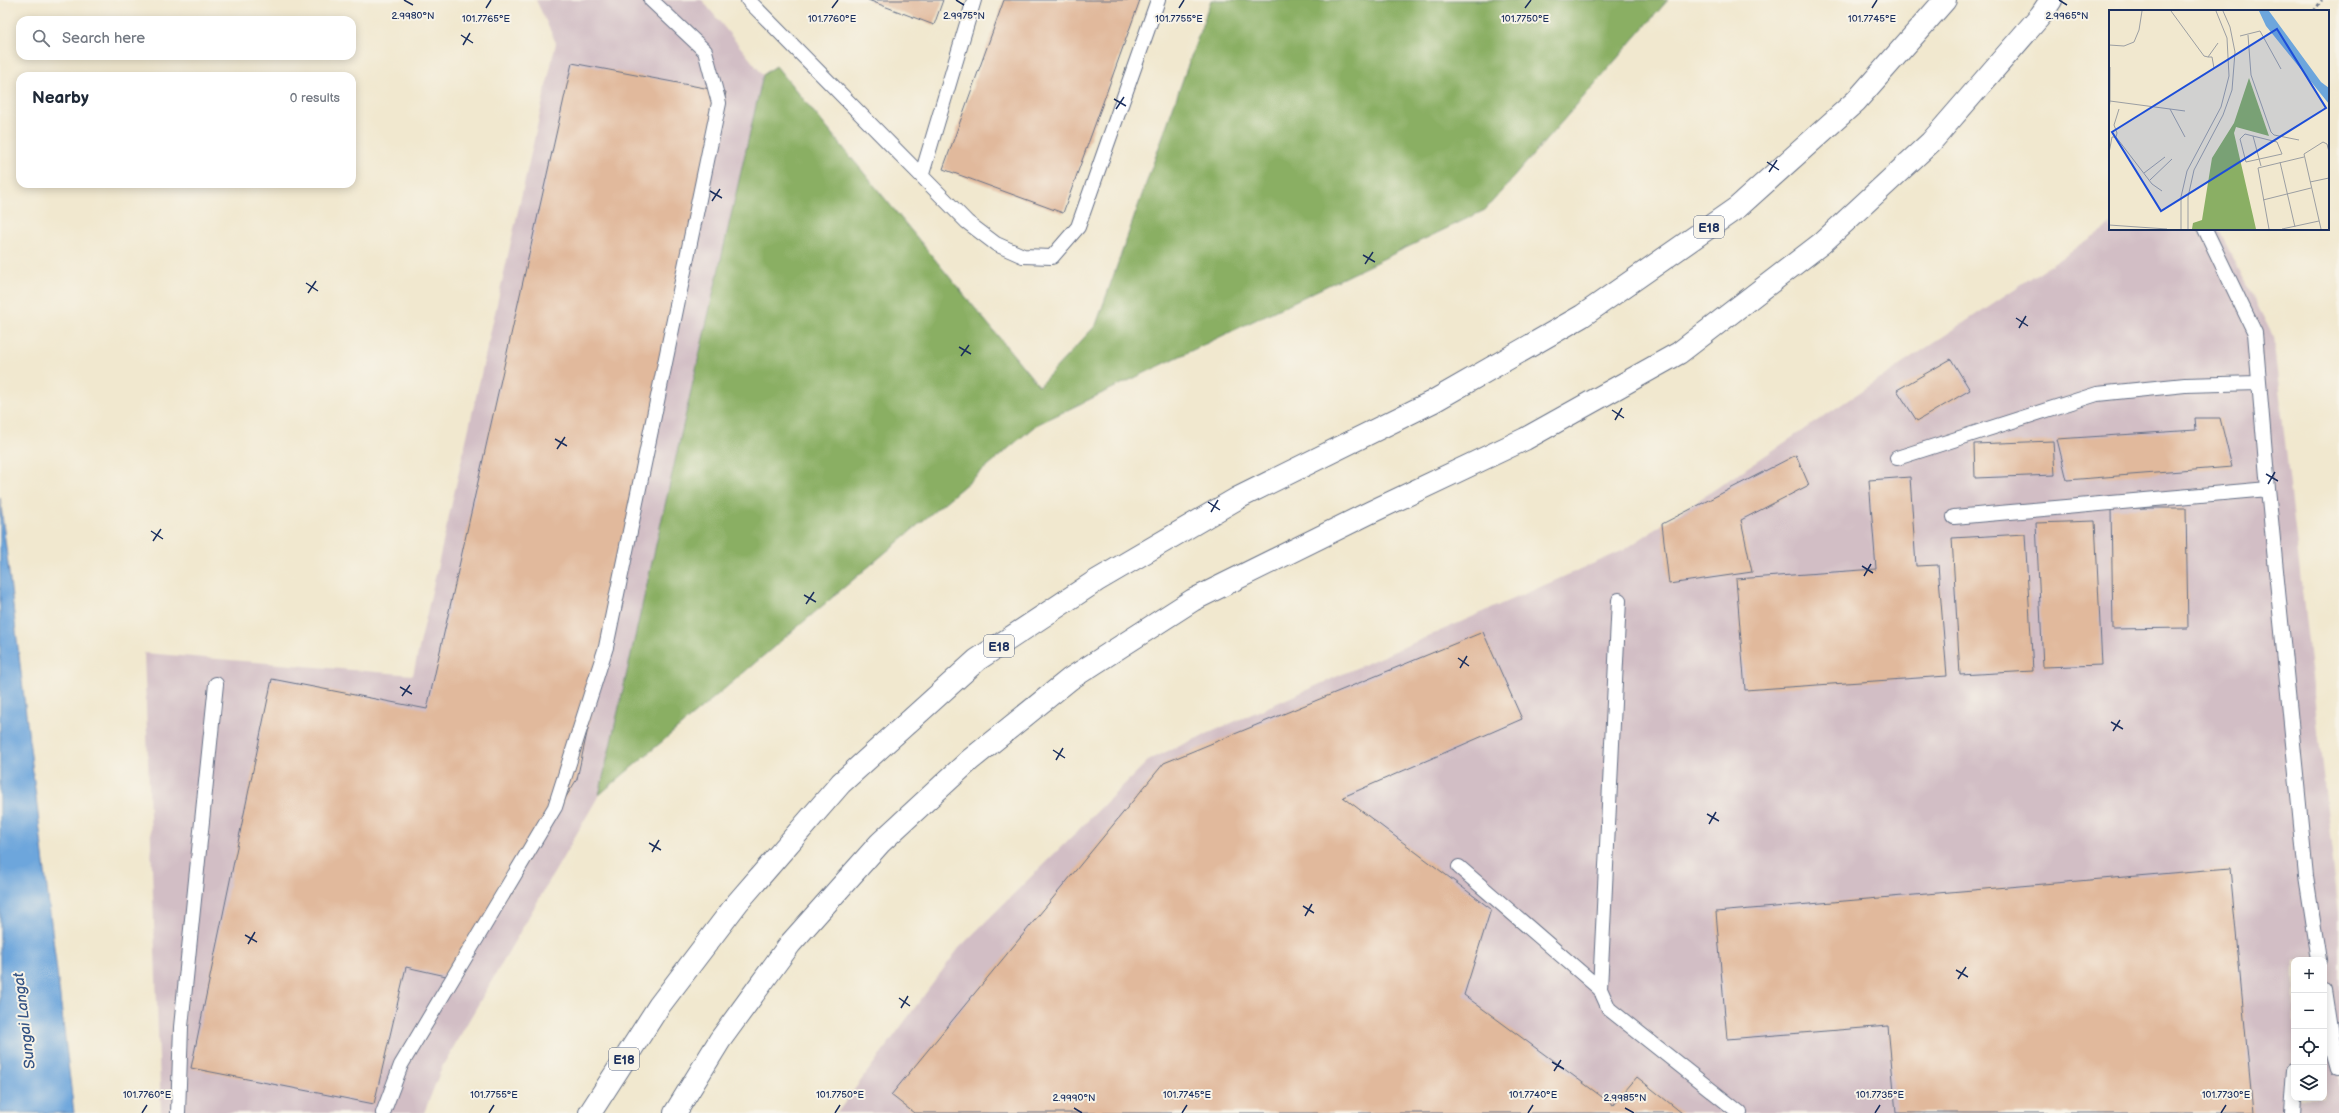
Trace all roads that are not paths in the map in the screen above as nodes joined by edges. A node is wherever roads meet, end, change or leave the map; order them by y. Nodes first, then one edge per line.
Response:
1 (651, 0) edge
2 (748, 0) edge
3 (974, 0) edge
4 (1158, 0) edge
5 (1945, 0) edge
6 (2051, 0) edge
7 (922, 174) junction
8 (2205, 230) edge
9 (2258, 383) junction
10 (1898, 458) dead end
11 (2268, 489) junction
12 (1954, 517) dead end
13 (1619, 600) dead end
14 (216, 684) dead end
15 (1459, 867) dead end
16 (2319, 957) edge
17 (1600, 989) junction
18 (2324, 993) edge
19 (2328, 1045) edge
20 (2339, 1067) edge
21 (2293, 1101) edge
22 (178, 1113) edge
23 (383, 1113) edge
24 (590, 1113) edge
25 (675, 1113) edge
26 (1740, 1113) edge
27 (2292, 1113) edge

1 - 23 lane
2 - 7 lane
3 - 7 lane
4 - 7 lane
5 - 24 highway, E18
6 - 25 highway
8 - 9 lane
9 - 10 lane
9 - 11 lane
11 - 12 lane
11 - 16 lane
13 - 17 lane
14 - 22 lane
15 - 17 lane
17 - 26 lane
18 - 19 lane
19 - 20 lane
21 - 27 lane

